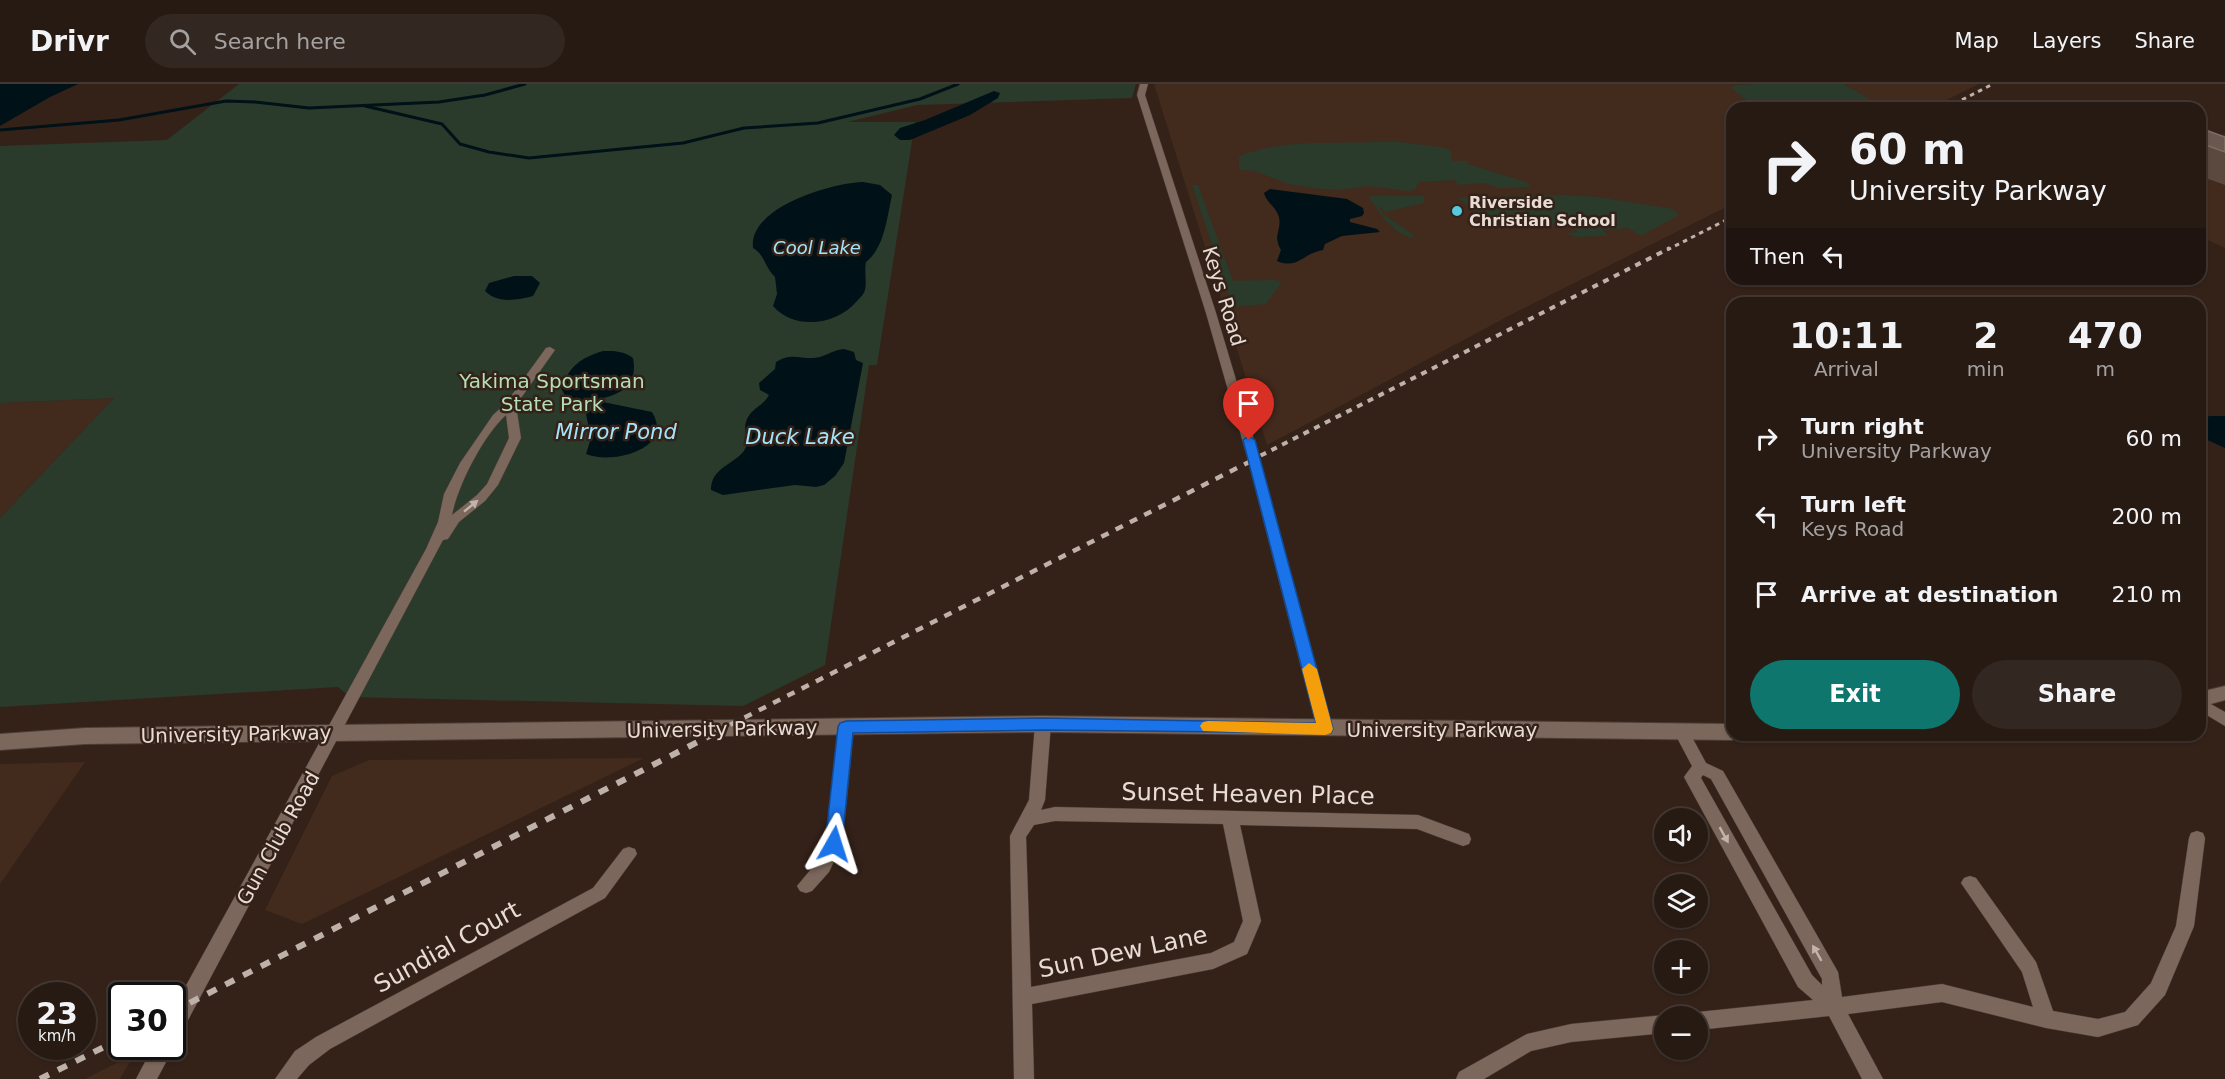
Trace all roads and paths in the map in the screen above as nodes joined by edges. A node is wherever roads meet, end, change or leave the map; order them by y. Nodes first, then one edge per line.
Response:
1 (1144, 84) edge
2 (550, 350) dead end
3 (510, 405) junction
4 (433, 549) junction
5 (2225, 693) edge
6 (2206, 699) edge
7 (2206, 706) edge
8 (2225, 720) edge
9 (1043, 724) junction
10 (846, 727) junction
11 (1325, 729) junction
12 (1682, 732) junction
13 (1726, 732) edge
14 (335, 733) junction
15 (0, 742) edge
16 (1700, 766) junction
17 (1230, 818) junction
18 (1029, 819) junction
19 (2197, 838) dead end
20 (1463, 839) dead end
21 (628, 854) dead end
22 (1767, 866) junction
23 (1742, 868) junction
24 (1970, 883) dead end
25 (806, 886) dead end
26 (1023, 997) junction
27 (186, 1004) edge
28 (1834, 1007) junction
29 (1708, 1019) edge
30 (2046, 1019) junction
31 (1654, 1025) edge
32 (157, 1060) edge
33 (146, 1079) edge
34 (285, 1079) edge
35 (1024, 1079) edge
36 (1466, 1079) edge
37 (1874, 1079) edge

1 - 11 street, Keys Road
2 - 3 street, Gun Club Road
3 - 4 street, Gun Club Road
4 -> 3 street, Gun Club Road
4 - 14 street, Gun Club Road
5 - 6 main road
7 - 8 street
9 - 10 main road, University Parkway
9 - 11 main road, University Parkway
9 - 18 street
10 - 14 main road, University Parkway
10 - 25 street
11 - 12 main road, University Parkway
12 - 13 main road, University Parkway
12 - 16 street
14 - 15 main road, University Parkway
14 - 27 street, Gun Club Road
16 - 22 street
16 -> 23 street
17 - 18 street, Sunset Heaven Place
17 - 20 street, Sunset Heaven Place
17 - 26 street, Sun Dew Lane
18 - 26 street
19 - 30 street
21 - 34 street, Sundial Court
22 - 23 street
28 -> 22 street
23 - 28 street
24 - 30 street
26 - 35 street
28 - 29 street
28 - 30 street
28 - 37 street
31 - 36 street
32 - 33 street

